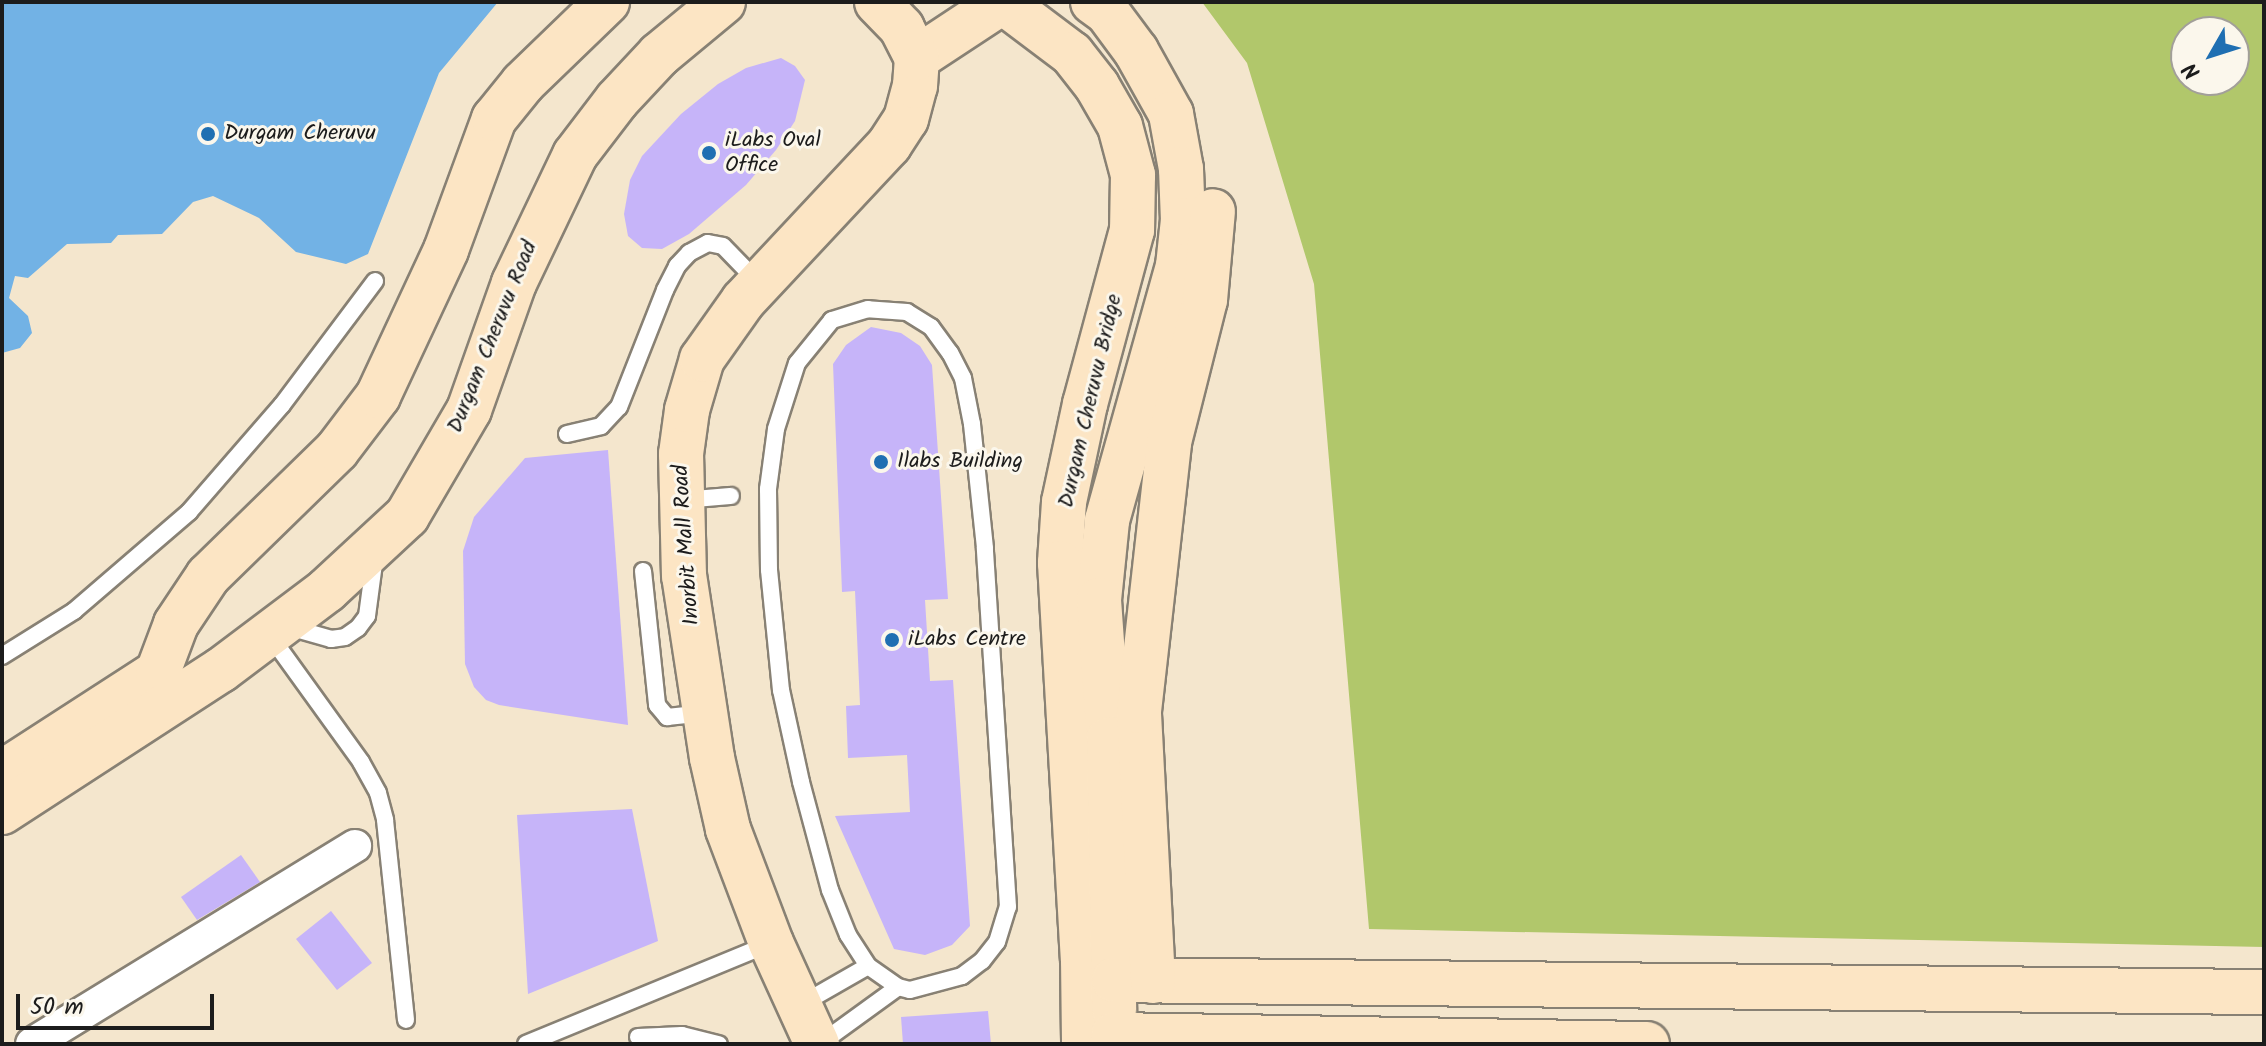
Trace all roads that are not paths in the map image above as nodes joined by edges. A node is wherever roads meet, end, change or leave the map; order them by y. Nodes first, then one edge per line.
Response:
1 (607, 2) edge
2 (723, 2) edge
3 (877, 2) edge
4 (1003, 2) edge
5 (1109, 5) edge
6 (917, 58) junction
7 (375, 281) dead end
8 (759, 283) junction
9 (567, 434) dead end
10 (731, 496) dead end
11 (680, 500) junction
12 (643, 571) dead end
13 (275, 629) junction
14 (2, 656) edge
15 (704, 712) junction
16 (2, 773) edge
17 (2, 812) edge
18 (355, 846) dead end
19 (771, 943) junction
20 (868, 966) junction
21 (1134, 981) junction
22 (898, 987) junction
23 (2264, 992) edge
24 (406, 1020) dead end
25 (811, 1031) edge
26 (638, 1037) dead end
27 (1103, 1041) edge
28 (1277, 1041) edge
29 (32, 1044) edge
30 (526, 1044) edge
31 (719, 1044) edge
32 (1647, 1044) edge

1 - 16 main road
2 - 13 main road, Durgam Cheruvu Road
3 - 6 main road
4 - 6 main road
4 - 27 main road, Durgam Cheruvu Bridge
5 - 21 main road
6 - 8 main road, Inorbit Mall Road
7 - 14 lane
8 - 9 lane
8 - 11 main road, Inorbit Mall Road
10 - 11 lane
11 - 15 main road, Inorbit Mall Road
12 - 15 lane
13 - 17 main road, Durgam Cheruvu Road
13 - 24 lane
15 - 19 main road, Inorbit Mall Road
18 - 29 street
19 - 25 main road, Inorbit Mall Road
19 - 30 lane
20 - 22 lane
20 - 22 lane
20 - 25 lane
21 - 23 main road
21 - 27 main road
22 - 25 lane
26 - 31 lane
27 - 28 main road
28 - 32 main road

